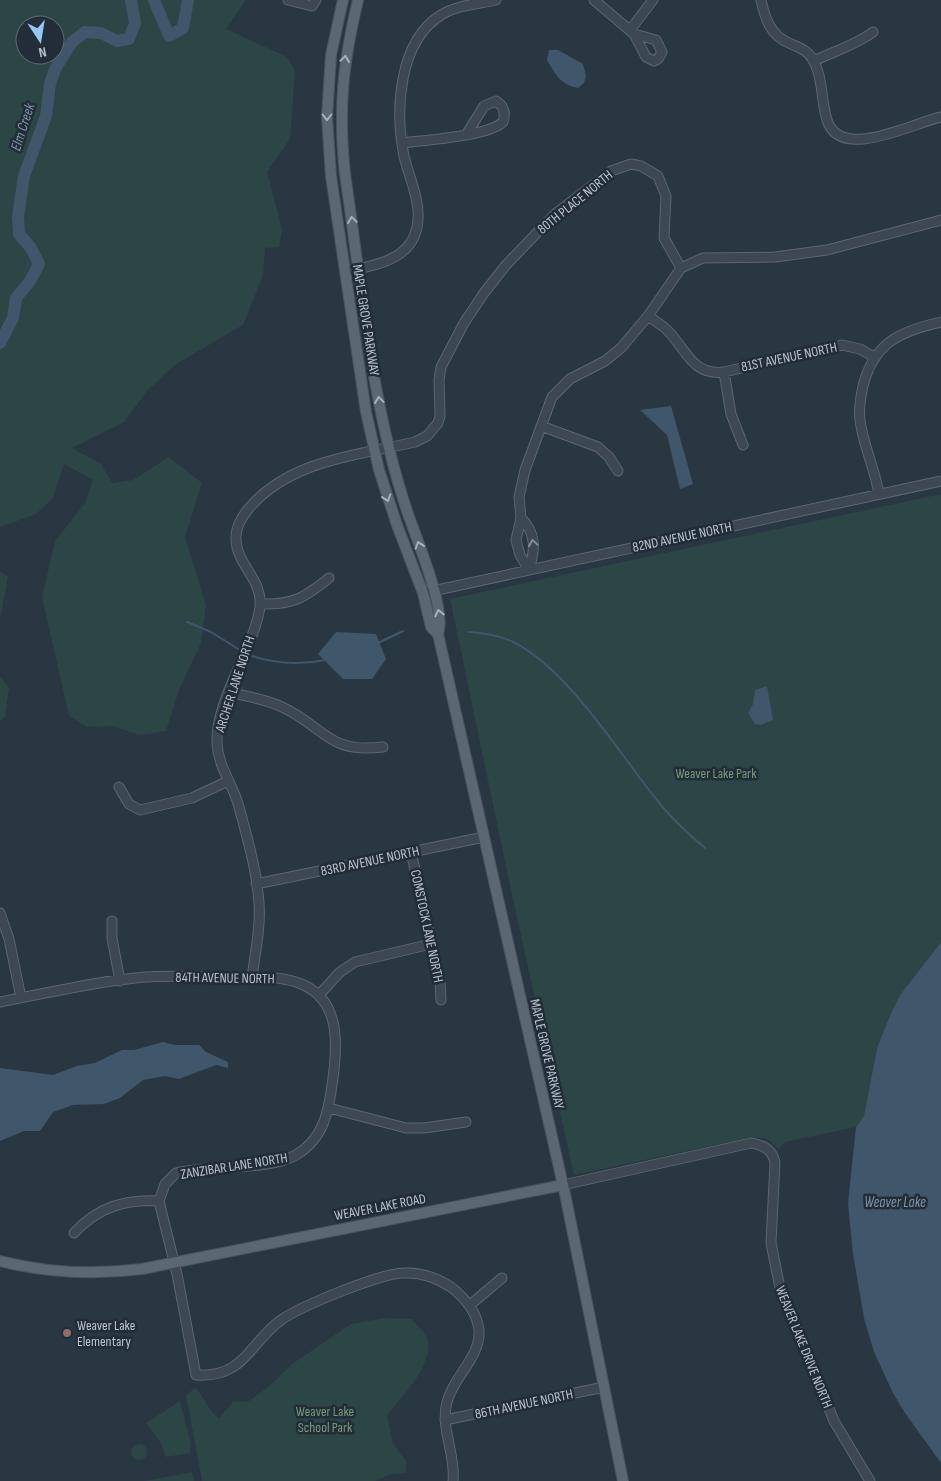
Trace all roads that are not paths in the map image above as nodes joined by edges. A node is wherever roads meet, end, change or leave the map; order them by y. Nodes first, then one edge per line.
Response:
1 (288, 0) edge
2 (316, 0) edge
3 (344, 0) edge
4 (358, 0) edge
5 (496, 0) edge
6 (594, 0) edge
7 (653, 0) edge
8 (761, 0) edge
9 (873, 32) dead end
10 (814, 60) junction
11 (941, 117) edge
12 (466, 134) junction
13 (402, 143) junction
14 (941, 220) edge
15 (359, 268) junction
16 (681, 268) junction
17 (345, 270) junction
18 (648, 316) junction
19 (941, 322) edge
20 (874, 357) junction
21 (724, 372) junction
22 (542, 426) junction
23 (743, 445) dead end
24 (388, 448) junction
25 (374, 451) junction
26 (618, 471) dead end
27 (941, 481) edge
28 (880, 494) junction
29 (521, 518) junction
30 (530, 570) junction
31 (329, 578) dead end
32 (434, 590) junction
33 (423, 593) junction
34 (260, 604) junction
35 (438, 634) junction
36 (230, 692) junction
37 (383, 747) dead end
38 (228, 781) junction
39 (119, 787) dead end
40 (484, 837) junction
41 (411, 852) junction
42 (256, 884) junction
43 (0, 913) edge
44 (112, 921) dead end
45 (432, 944) junction
46 (252, 978) junction
47 (120, 981) junction
48 (319, 995) junction
49 (21, 998) junction
50 (441, 1000) dead end
51 (0, 1002) edge
52 (329, 1108) junction
53 (466, 1122) dead end
54 (764, 1146) joint
55 (563, 1184) junction
56 (159, 1201) junction
57 (74, 1233) dead end
58 (0, 1261) edge
59 (174, 1263) junction
60 (502, 1278) dead end
61 (470, 1305) junction
62 (604, 1388) junction
63 (445, 1420) junction
64 (453, 1481) edge
65 (623, 1481) edge
66 (870, 1481) edge

1 - 2 street
3 -> 17 main road, MAPLE GROVE PARKWAY
15 -> 4 main road, MAPLE GROVE PARKWAY
5 - 13 street
6 - 7 street
8 - 10 street
9 - 10 street
10 - 11 street
12 - 12 street
12 - 13 street
13 - 15 street
14 - 16 street
15 - 17 street
24 -> 15 main road, MAPLE GROVE PARKWAY
16 - 18 street
16 - 24 street, 80TH PLACE NORTH
17 - 25 main road, MAPLE GROVE PARKWAY
18 - 21 street, 81ST AVENUE NORTH
18 - 22 street
19 - 20 street
20 - 21 street, 81ST AVENUE NORTH
20 - 28 street
21 - 23 street
22 - 26 street
22 - 29 street
24 - 25 street, 80TH PLACE NORTH
32 -> 24 main road, MAPLE GROVE PARKWAY
25 -> 33 main road, MAPLE GROVE PARKWAY
25 - 34 street
27 - 28 street, 82ND AVENUE NORTH
28 - 30 street, 82ND AVENUE NORTH
30 -> 29 street
29 - 30 street
30 - 32 street, 82ND AVENUE NORTH
31 - 34 street
32 - 33 street, 82ND AVENUE NORTH
35 -> 32 main road, MAPLE GROVE PARKWAY
33 - 35 main road, MAPLE GROVE PARKWAY
34 - 36 street, ARCHER LANE NORTH
35 - 40 main road, MAPLE GROVE PARKWAY
36 - 37 street
36 - 38 street, ARCHER LANE NORTH
38 - 39 street
38 - 42 street, ARCHER LANE NORTH
40 - 41 street, 83RD AVENUE NORTH
40 - 55 main road, MAPLE GROVE PARKWAY
41 - 42 street, 83RD AVENUE NORTH
41 - 45 street, COMSTOCK LANE NORTH
42 - 46 street, ARCHER LANE NORTH
43 - 49 street
44 - 47 street
45 - 48 street
45 - 50 street, COMSTOCK LANE NORTH
46 - 47 street, 84TH AVENUE NORTH
46 - 48 street, 84TH AVENUE NORTH
47 - 49 street, 84TH AVENUE NORTH
48 - 52 street, ZANZIBAR LANE NORTH
49 - 51 street, 84TH AVENUE NORTH
52 - 53 street
52 - 56 street, ZANZIBAR LANE NORTH
54 - 55 street, WEAVER LAKE ROAD
54 - 66 street, WEAVER LAKE DRIVE NORTH
55 - 59 main road, WEAVER LAKE ROAD
55 - 62 main road, MAPLE GROVE PARKWAY
56 - 57 street
56 - 59 street
58 - 59 main road, WEAVER LAKE ROAD
59 - 61 street
60 - 61 street
61 - 63 street
62 - 63 street, 86TH AVENUE NORTH
62 - 65 main road, MAPLE GROVE PARKWAY
63 - 64 street

